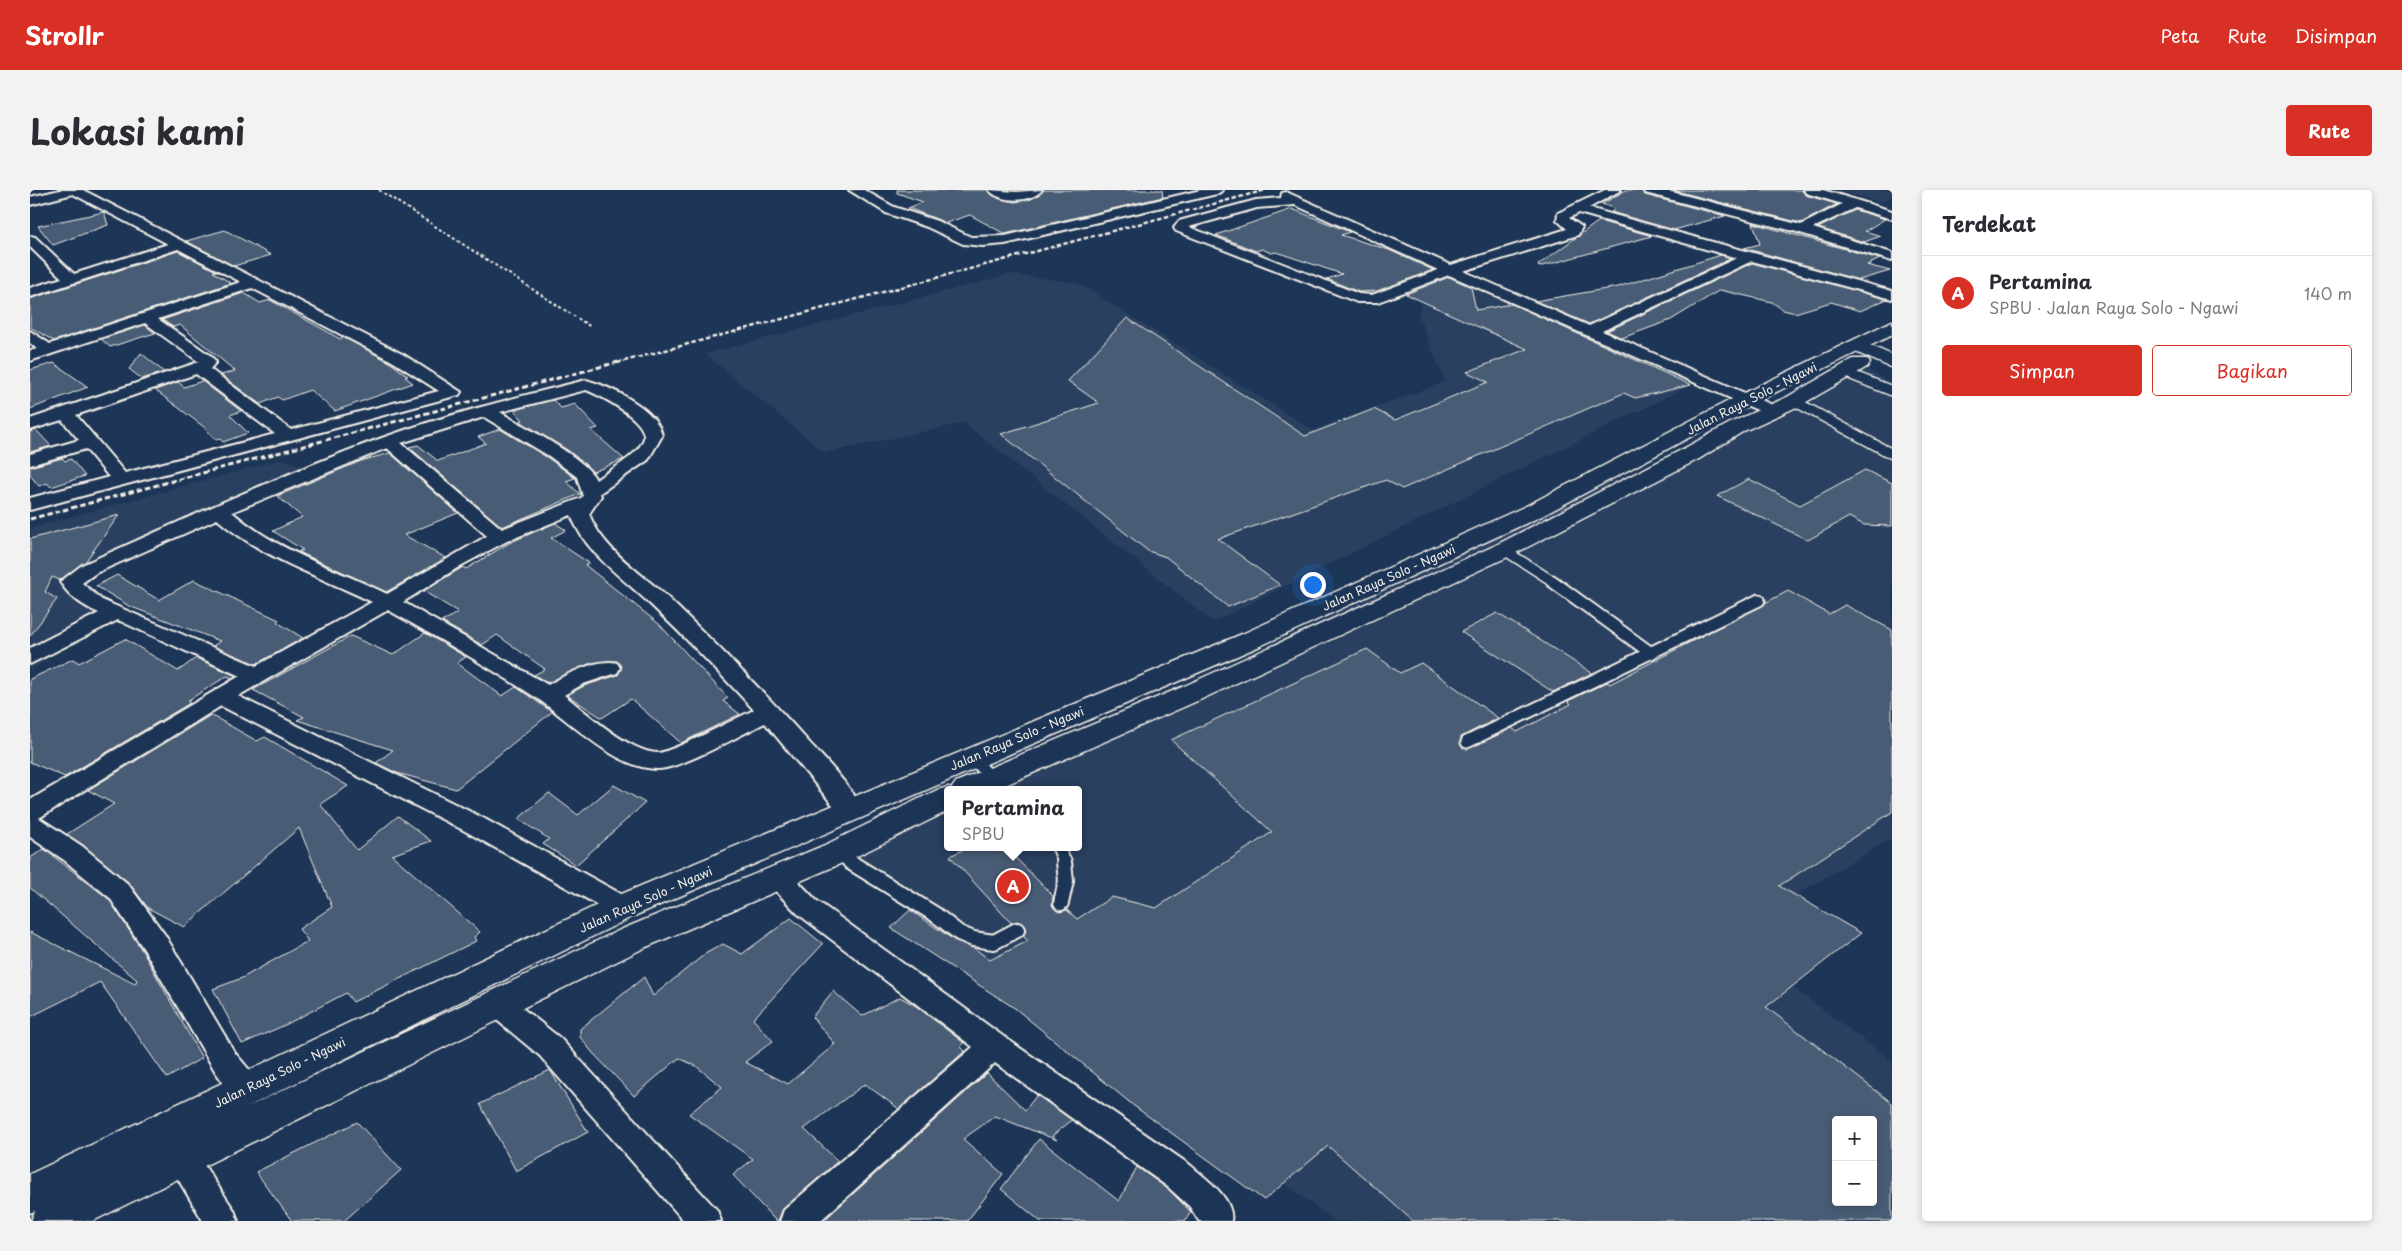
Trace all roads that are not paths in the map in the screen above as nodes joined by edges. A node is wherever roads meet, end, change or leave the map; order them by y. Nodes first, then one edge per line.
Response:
1 (75, 190) edge
2 (855, 190) edge
3 (995, 190) edge
4 (1036, 190) edge
5 (1166, 190) edge
6 (1217, 190) edge
7 (1271, 190) edge
8 (1615, 190) edge
9 (1649, 190) edge
10 (1810, 190) edge
11 (1185, 198) junction
12 (30, 201) edge
13 (1298, 201) junction
14 (1854, 203) junction
15 (1576, 208) junction
16 (1892, 215) edge
17 (1802, 229) junction
18 (30, 240) edge
19 (178, 245) junction
20 (1892, 257) edge
21 (1748, 258) junction
22 (1450, 270) junction
23 (71, 279) junction
24 (252, 283) junction
25 (30, 293) edge
26 (1892, 295) edge
27 (147, 318) junction
28 (1892, 326) edge
29 (1590, 331) junction
30 (30, 336) edge
31 (48, 350) junction
32 (1880, 352) edge
33 (30, 356) edge
34 (200, 369) junction
35 (1844, 372) junction
36 (1892, 392) edge
37 (1794, 401) junction
38 (1758, 405) junction
39 (486, 411) junction
40 (66, 413) junction
41 (30, 426) edge
42 (289, 436) junction
43 (389, 441) junction
44 (91, 442) junction
45 (1892, 454) edge
46 (30, 460) edge
47 (121, 480) junction
48 (590, 496) junction
49 (30, 504) edge
50 (219, 511) junction
51 (500, 537) junction
52 (1504, 550) junction
53 (1759, 600) dead end
54 (388, 602) junction
55 (117, 612) junction
56 (1651, 653) junction
57 (30, 657) edge
58 (609, 668) dead end
59 (257, 675) junction
60 (548, 694) junction
61 (220, 696) junction
62 (768, 713) junction
63 (1467, 742) dead end
64 (988, 775) edge
65 (944, 786) edge
66 (945, 786) edge
67 (972, 786) edge
68 (944, 800) edge
69 (851, 810) junction
70 (30, 812) edge
71 (30, 825) edge
72 (1060, 851) edge
73 (836, 853) junction
74 (778, 877) junction
75 (1061, 903) dead end
76 (623, 907) junction
77 (1017, 930) dead end
78 (497, 1004) junction
79 (994, 1046) junction
80 (246, 1089) junction
81 (181, 1157) junction
82 (30, 1194) edge
83 (51, 1221) edge
84 (222, 1221) edge
85 (705, 1221) edge
86 (796, 1221) edge
87 (1215, 1221) edge

1 - 12 street
1 - 19 street
2 - 11 street
3 - 4 street
5 - 11 street
6 - 11 street
7 - 13 street
8 - 15 street
9 - 17 street
10 - 14 street
13 - 22 street
13 - 22 street
14 - 16 street
14 - 17 street
15 - 21 street
15 - 22 street
17 - 20 street
18 - 23 street
19 - 23 street
19 - 24 street
21 - 26 street
21 - 29 street
22 - 29 street
23 - 25 street
24 - 27 street
24 - 42 street
27 - 31 street
27 - 34 street
28 - 32 highway, Jalan Raya Solo - Ngawi
29 - 38 street
30 - 31 street
31 - 33 street
32 - 35 highway, Jalan Raya Solo - Ngawi
32 - 38 highway, Jalan Raya Solo - Ngawi
34 - 40 street
34 - 42 street
35 - 36 lane
35 - 37 highway, Jalan Raya Solo - Ngawi
37 - 38 highway, Jalan Raya Solo - Ngawi
37 - 45 lane
38 - 52 highway, Jalan Raya Solo - Ngawi
38 - 64 highway, Jalan Raya Solo - Ngawi
39 - 43 street
39 - 48 street
39 - 48 street
40 - 41 street
40 - 44 street
42 - 47 street
43 - 50 street
43 - 51 street
44 - 46 street
44 - 47 street
47 - 49 street
48 - 51 street
48 - 62 street
50 - 54 street
50 - 55 street
51 - 54 street
52 - 56 lane
52 - 64 highway, Jalan Raya Solo - Ngawi
53 - 56 lane
54 - 59 street
54 - 60 street
55 - 57 street
55 - 59 street
56 - 63 lane
58 - 60 street
59 - 61 street
60 - 62 street
61 - 70 street
61 - 76 street
62 - 69 street
64 - 66 highway, Jalan Raya Solo - Ngawi
64 - 67 highway, Jalan Raya Solo - Ngawi
65 - 69 highway, Jalan Raya Solo - Ngawi
68 - 73 highway
69 - 76 highway, Jalan Raya Solo - Ngawi
71 - 80 street
72 - 75 lane
73 - 74 highway
73 - 77 lane
74 - 78 highway
74 - 79 street
76 - 80 highway, Jalan Raya Solo - Ngawi
78 - 81 highway
78 - 85 street
79 - 86 street
79 - 87 street
80 - 82 highway, Jalan Raya Solo - Ngawi
81 - 83 highway
81 - 84 street

